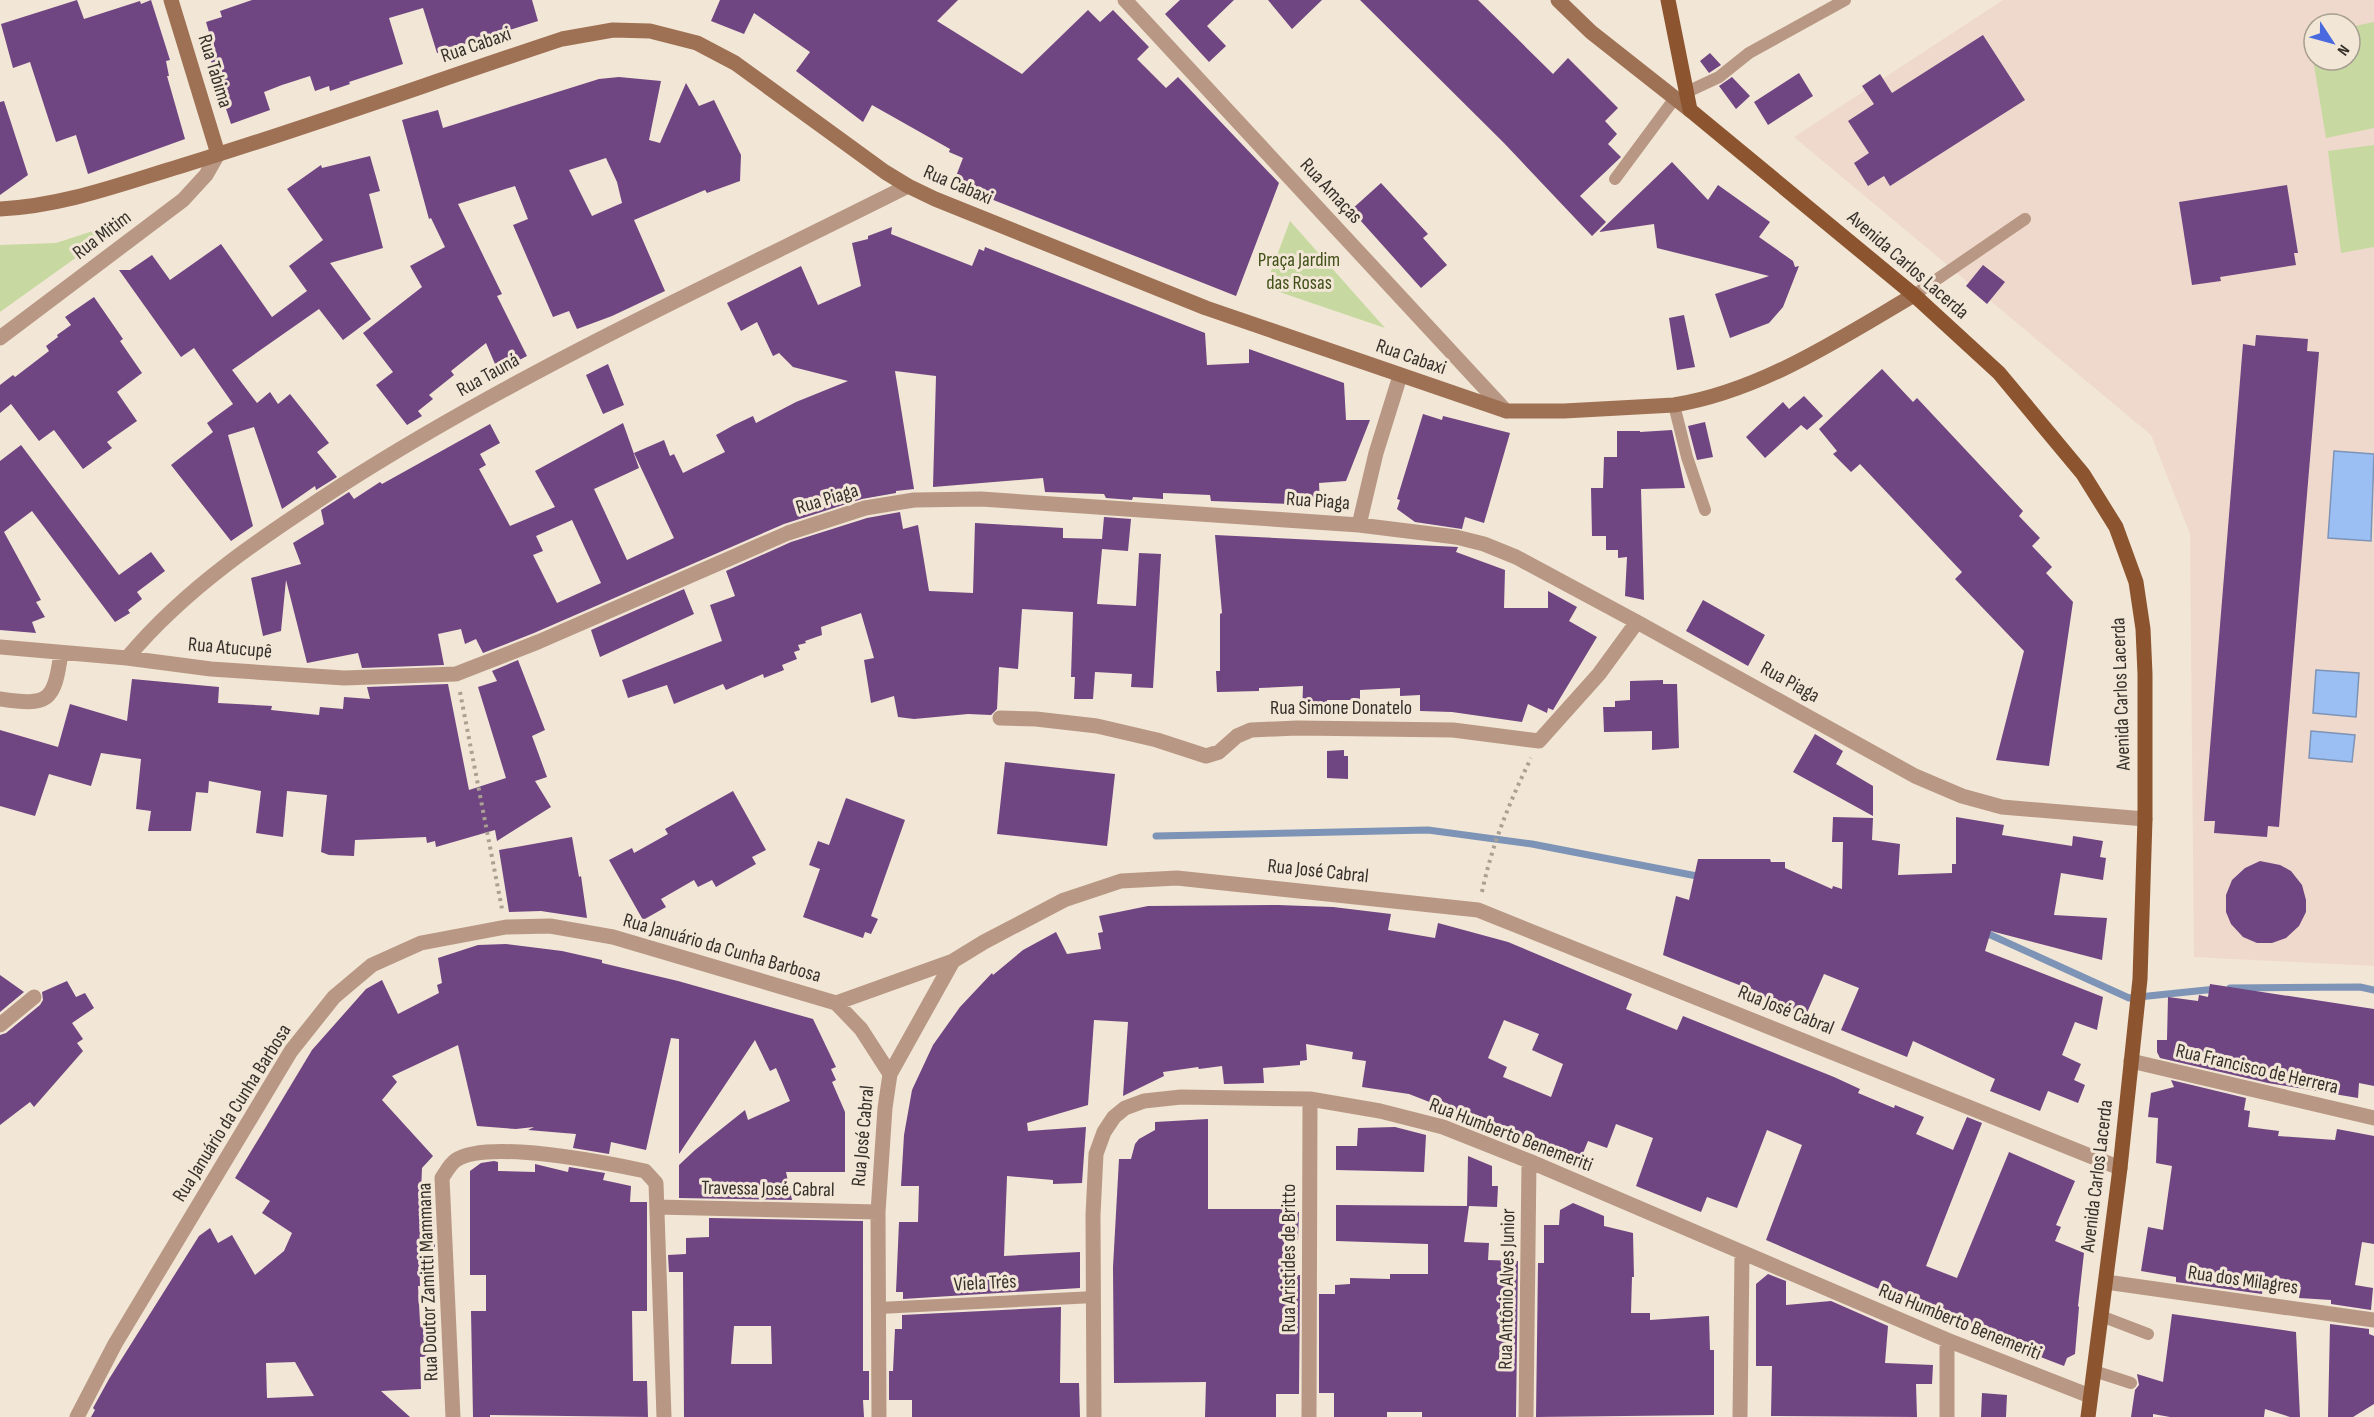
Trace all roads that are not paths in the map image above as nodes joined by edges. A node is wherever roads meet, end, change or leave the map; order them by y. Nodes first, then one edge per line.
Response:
1 (171, 0) edge
2 (1125, 0) edge
3 (1558, 0) edge
4 (1668, 0) edge
5 (1845, 0) edge
6 (1681, 95) junction
7 (218, 154) junction
8 (1615, 179) dead end
9 (908, 186) junction
10 (0, 209) edge
11 (2025, 219) dead end
12 (1914, 295) junction
13 (0, 338) edge
14 (1400, 376) junction
15 (1674, 405) junction
16 (1506, 411) junction
17 (1705, 510) dead end
18 (1359, 525) junction
19 (1637, 622) junction
20 (0, 647) edge
21 (61, 653) junction
22 (127, 658) junction
23 (456, 674) joint
24 (0, 699) edge
25 (1000, 718) dead end
26 (2145, 819) junction
27 (953, 962) junction
28 (34, 997) dead end
29 (836, 1003) junction
30 (0, 1025) edge
31 (2131, 1061) junction
32 (890, 1074) junction
33 (1310, 1099) junction
34 (2374, 1118) edge
35 (1529, 1161) junction
36 (2120, 1168) junction
37 (657, 1207) junction
38 (878, 1212) junction
39 (1742, 1253) junction
40 (2106, 1282) junction
41 (1094, 1297) junction
42 (879, 1308) junction
43 (2101, 1317) junction
44 (2374, 1320) edge
45 (2148, 1334) dead end
46 (1947, 1340) junction
47 (2094, 1371) junction
48 (2132, 1383) dead end
49 (2090, 1396) junction
50 (77, 1417) edge
51 (453, 1417) edge
52 (664, 1417) edge
53 (879, 1417) edge
54 (1094, 1417) edge
55 (1309, 1417) edge
56 (1526, 1417) edge
57 (1740, 1417) edge
58 (1947, 1417) edge
59 (2088, 1417) edge

1 - 7 street, Rua Tabima
2 - 16 street, Rua Amaças
3 - 6 street
4 - 6 main road
5 - 6 lane
6 - 8 lane
6 - 12 main road, Avenida Carlos Lacerda
7 - 9 street, Rua Cabaxi
7 - 10 street, Rua Cabaxi
7 - 13 street, Rua Mitim
9 - 14 street, Rua Cabaxi
9 - 22 street, Rua Tauná
11 - 12 lane
12 - 15 street, Rua Cabaxi
12 - 26 main road, Avenida Carlos Lacerda
14 - 16 street, Rua Cabaxi
14 - 18 street
15 - 16 street, Rua Cabaxi
15 - 17 lane
18 - 19 street, Rua Piaga
18 - 23 street, Rua Piaga
19 - 25 street, Rua Simone Donatelo
19 - 26 street, Rua Piaga
20 - 21 street, Rua Atucupê
21 - 22 street, Rua Atucupê
21 - 24 street
22 - 23 street, Rua Atucupê
26 - 31 main road, Avenida Carlos Lacerda
27 - 29 street
27 - 32 street, Rua José Cabral
27 - 36 street, Rua José Cabral
28 - 30 street
29 - 32 street, Rua Januário da Cunha Barbosa
29 - 50 street, Rua Januário da Cunha Barbosa
31 - 34 street, Rua Francisco de Herrera
31 - 36 main road, Avenida Carlos Lacerda
32 - 38 street, Rua José Cabral
33 - 35 street, Rua Humberto Benemeriti
33 - 41 street, Rua Humberto Benemeriti
33 - 55 street, Rua Aristides de Britto
35 - 39 street, Rua Humberto Benemeriti
35 - 56 street, Rua Antônio Alves Junior
36 - 40 main road, Avenida Carlos Lacerda
37 - 38 street, Travessa José Cabral
37 - 51 street, Rua Doutor Zamitti Mammana
37 - 52 street, Rua Doutor Zamitti Mammana
38 - 42 street, Rua José Cabral
39 - 46 street, Rua Humberto Benemeriti
39 - 57 street
40 - 43 main road, Avenida Carlos Lacerda
40 - 44 street, Rua dos Milagres
41 - 42 lane, Viela Três
41 - 54 street, Rua Humberto Benemeriti
42 - 53 street, Rua José Cabral
43 - 45 lane
43 - 47 main road, Avenida Carlos Lacerda
46 - 49 street, Rua Humberto Benemeriti
46 - 58 street
47 - 48 lane
47 - 49 main road, Avenida Carlos Lacerda
49 - 59 main road, Avenida Carlos Lacerda

